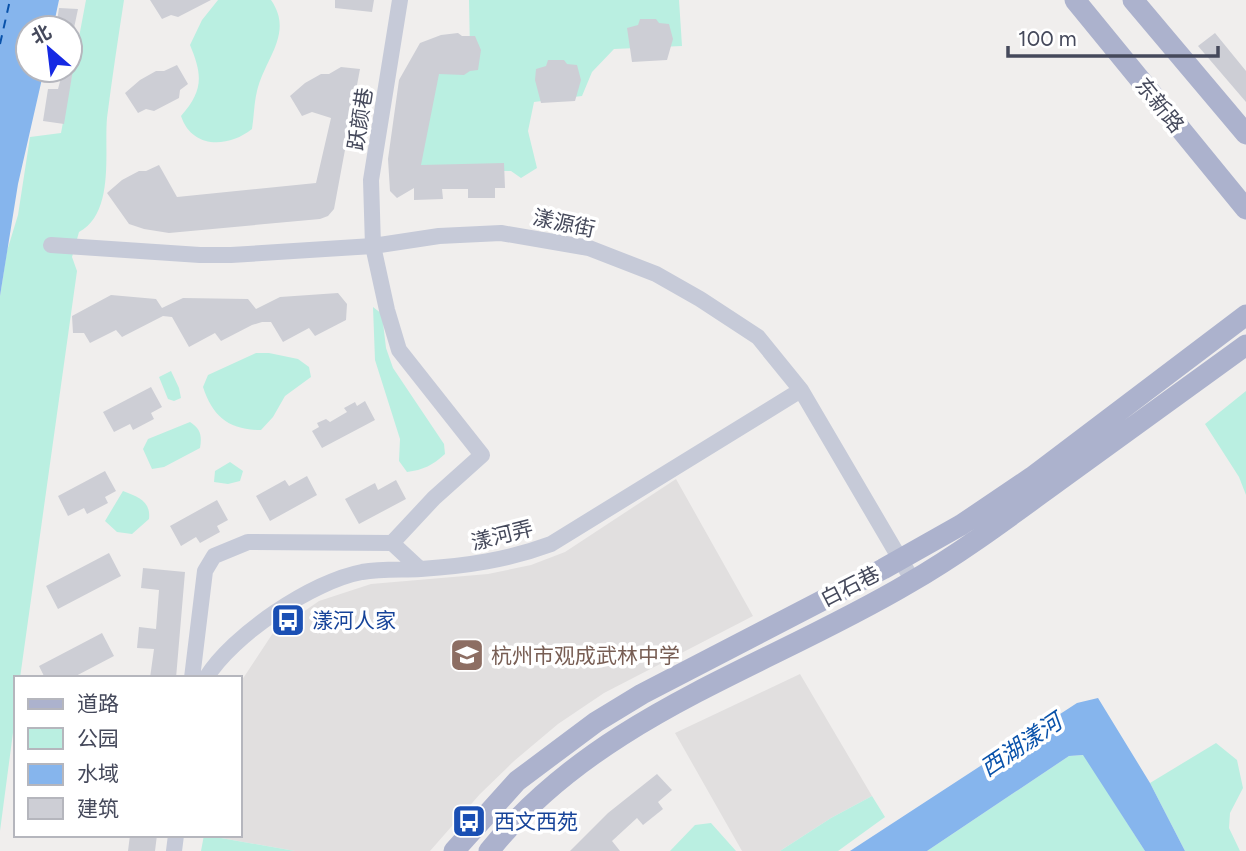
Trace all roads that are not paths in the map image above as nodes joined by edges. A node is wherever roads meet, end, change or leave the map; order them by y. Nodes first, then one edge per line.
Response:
1 (400, 0) edge
2 (1075, 0) edge
3 (1133, 0) edge
4 (1246, 134) edge
5 (1246, 209) edge
6 (51, 245) dead end
7 (373, 246) junction
8 (1246, 315) edge
9 (1246, 345) edge
10 (801, 390) junction
11 (392, 543) junction
12 (901, 559) junction
13 (420, 569) junction
14 (913, 581) junction
15 (192, 676) edge
16 (208, 676) edge
17 (454, 851) edge
18 (489, 851) edge

1 - 7 street, 跃颜巷
2 - 5 main road, 东新路
3 - 4 main road
6 - 7 street, 漾源街
7 - 10 street, 漾源街
7 - 11 street, 跃颜巷
8 - 12 main road, 白石巷
9 - 14 main road, 白石巷
10 - 12 street, 漾源街
10 - 13 street, 漾河弄
11 - 13 street
11 - 15 street
12 - 14 street, 漾源街
12 - 17 main road, 白石巷
13 - 16 street, 漾河弄
14 - 18 main road, 白石巷

